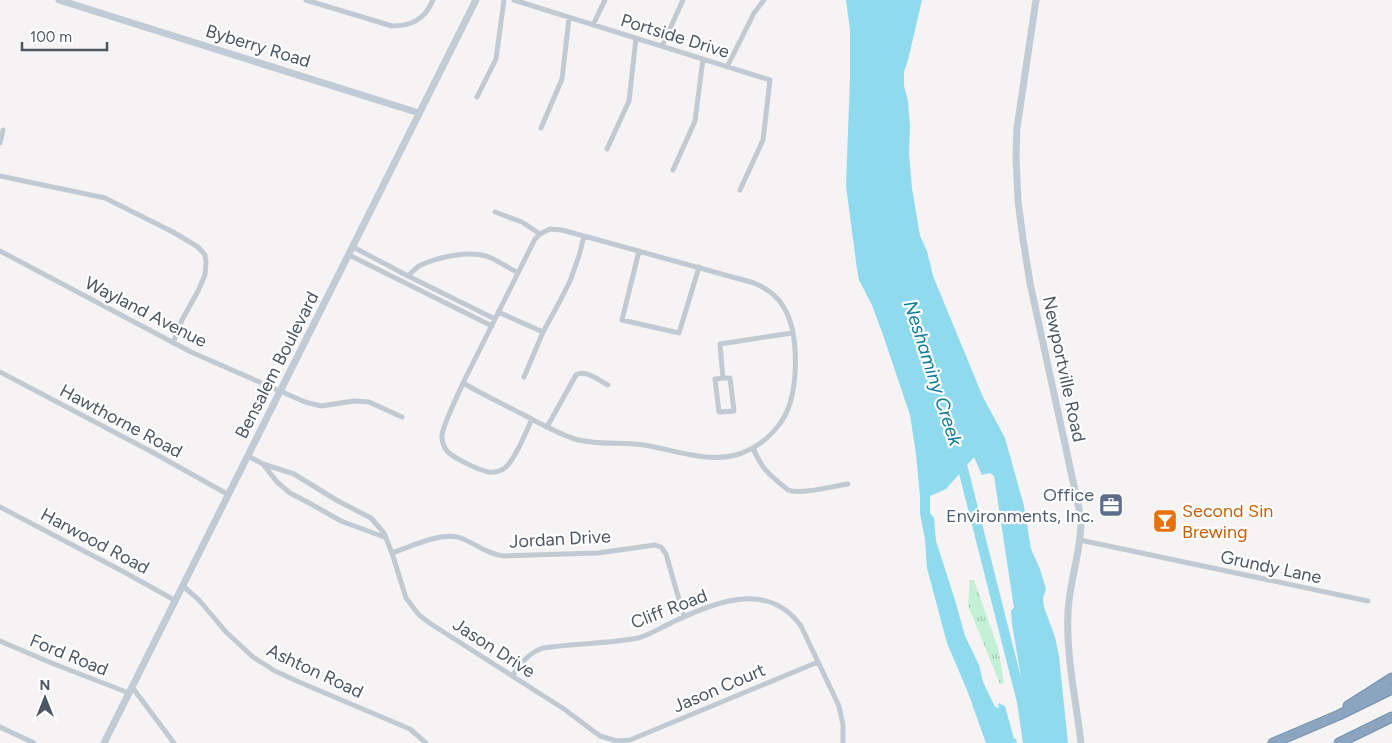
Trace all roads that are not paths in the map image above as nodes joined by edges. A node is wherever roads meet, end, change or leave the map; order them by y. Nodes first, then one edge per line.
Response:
1 (59, 0) edge
2 (306, 0) edge
3 (433, 0) edge
4 (476, 0) edge
5 (504, 0) edge
6 (514, 0) edge
7 (605, 0) edge
8 (683, 0) edge
9 (764, 0) edge
10 (1036, 0) edge
11 (527, 2) edge
12 (569, 18) junction
13 (593, 25) junction
14 (636, 38) junction
15 (662, 46) junction
16 (703, 59) junction
17 (728, 67) junction
18 (477, 97) dead end
19 (419, 113) junction
20 (541, 128) dead end
21 (3, 130) dead end
22 (0, 143) edge
23 (607, 149) dead end
24 (673, 170) dead end
25 (0, 176) edge
26 (740, 190) dead end
27 (496, 212) dead end
28 (540, 234) junction
29 (584, 236) junction
30 (353, 248) junction
31 (0, 251) edge
32 (639, 251) junction
33 (349, 255) junction
34 (699, 267) junction
35 (518, 273) junction
36 (408, 276) junction
37 (498, 312) junction
38 (495, 319) junction
39 (492, 326) junction
40 (543, 332) junction
41 (792, 333) junction
42 (173, 343) junction
43 (0, 372) edge
44 (524, 377) dead end
45 (724, 378) junction
46 (464, 383) junction
47 (608, 386) dead end
48 (281, 391) junction
49 (402, 417) dead end
50 (532, 419) junction
51 (546, 427) junction
52 (753, 448) junction
53 (248, 456) junction
54 (263, 464) junction
55 (848, 484) dead end
56 (229, 495) junction
57 (0, 507) edge
58 (384, 537) junction
59 (1080, 540) junction
60 (392, 553) junction
61 (183, 586) junction
62 (1368, 601) dead end
63 (176, 602) junction
64 (684, 617) junction
65 (0, 641) edge
66 (818, 662) junction
67 (512, 676) junction
68 (1392, 678) edge
69 (1392, 689) edge
70 (130, 690) junction
71 (1392, 717) edge
72 (1317, 725) junction
73 (0, 727) edge
74 (630, 741) edge
75 (34, 743) edge
76 (104, 743) edge
77 (174, 743) edge
78 (426, 743) edge
79 (843, 743) edge
80 (1081, 743) edge
81 (1273, 743) edge
82 (1338, 743) edge

1 - 19 main road, Byberry Road
2 - 3 street
4 - 19 main road, Bensalem Boulevard
5 - 18 street
6 - 11 street, Portside Drive
7 - 13 street
8 - 15 street
9 - 17 street
10 - 59 main road, Newportville Road
11 - 12 street, Portside Drive
12 - 13 street, Portside Drive
12 - 20 street
13 - 14 street, Portside Drive
14 - 15 street, Portside Drive
14 - 23 street
15 - 16 street, Portside Drive
16 - 17 street, Portside Drive
16 - 24 street
17 - 26 street, Portside Drive
19 - 30 main road, Bensalem Boulevard
21 - 22 street
25 - 42 street
27 - 28 street
28 - 29 street
28 - 35 street
29 - 32 street
29 - 40 street
30 - 33 main road, Bensalem Boulevard
30 - 36 street
31 - 42 street, Wayland Avenue
32 - 34 street
32 - 34 street
33 - 39 street
33 - 48 main road, Bensalem Boulevard
34 - 41 street
35 - 36 street
35 - 37 street
36 - 38 street
37 - 38 street
37 - 40 street
38 - 39 street
39 - 46 street
40 - 44 street
41 - 45 street
41 - 52 street
42 - 48 street, Wayland Avenue
43 - 56 street, Hawthorne Road
45 - 45 street
46 - 50 street
46 - 50 street
47 - 51 street
48 - 49 street, Wayland Avenue
48 - 53 main road, Bensalem Boulevard
50 - 51 street
51 - 52 street
52 - 55 street
53 - 54 street, Jason Drive
53 - 56 main road, Bensalem Boulevard
54 - 58 street, Jason Drive
54 - 58 street, Jason Drive
56 - 61 main road, Bensalem Boulevard
57 - 63 street, Harwood Road
58 - 60 street, Jason Drive
59 - 62 street, Grundy Lane
59 - 80 main road, Newportville Road
60 - 64 street, Jordan Drive
60 - 67 street, Jason Drive
61 - 63 main road, Bensalem Boulevard
61 - 78 street, Ashton Road
63 - 70 main road, Bensalem Boulevard
64 - 66 street, Cliff Road
64 - 67 street, Cliff Road
65 - 70 street, Ford Road
66 - 74 street, Jason Court
66 - 79 street, Cliff Road
67 - 74 street, Jason Drive
68 - 72 highway
69 - 72 highway
70 - 76 main road, Bensalem Boulevard
70 - 77 street
71 - 82 highway
72 - 81 highway
73 - 75 street

